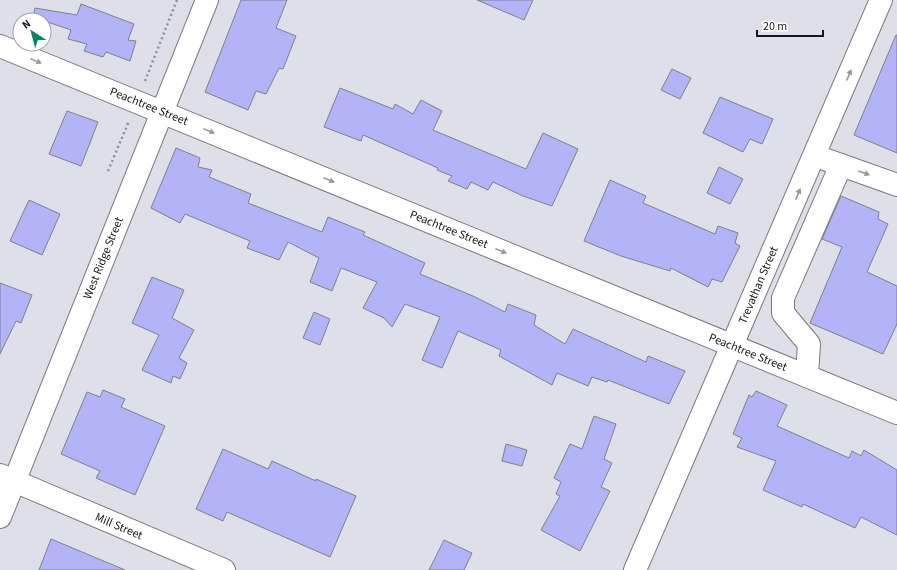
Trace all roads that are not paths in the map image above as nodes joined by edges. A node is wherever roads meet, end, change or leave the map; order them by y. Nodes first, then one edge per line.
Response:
1 (207, 0) edge
2 (881, 0) edge
3 (0, 46) edge
4 (162, 111) junction
5 (814, 155) junction
6 (841, 165) junction
7 (897, 185) edge
8 (784, 224) junction
9 (811, 235) junction
10 (732, 345) junction
11 (807, 376) junction
12 (897, 413) edge
13 (7, 478) edge
14 (0, 517) edge
15 (224, 570) edge
16 (635, 570) edge

1 - 4 street, West Ridge Street
5 -> 2 street, Trevathan Street
3 -> 4 street, Peachtree Street
4 -> 10 street, Peachtree Street
4 - 13 street, West Ridge Street
5 - 6 street
8 -> 5 street, Trevathan Street
6 -> 7 street
6 - 9 street
8 - 9 street
8 - 10 street, Trevathan Street
9 - 11 street
10 - 11 street, Peachtree Street
10 - 16 street, Trevathan Street
11 - 12 street, Peachtree Street
13 - 14 street, West Ridge Street
13 - 15 street, Mill Street

